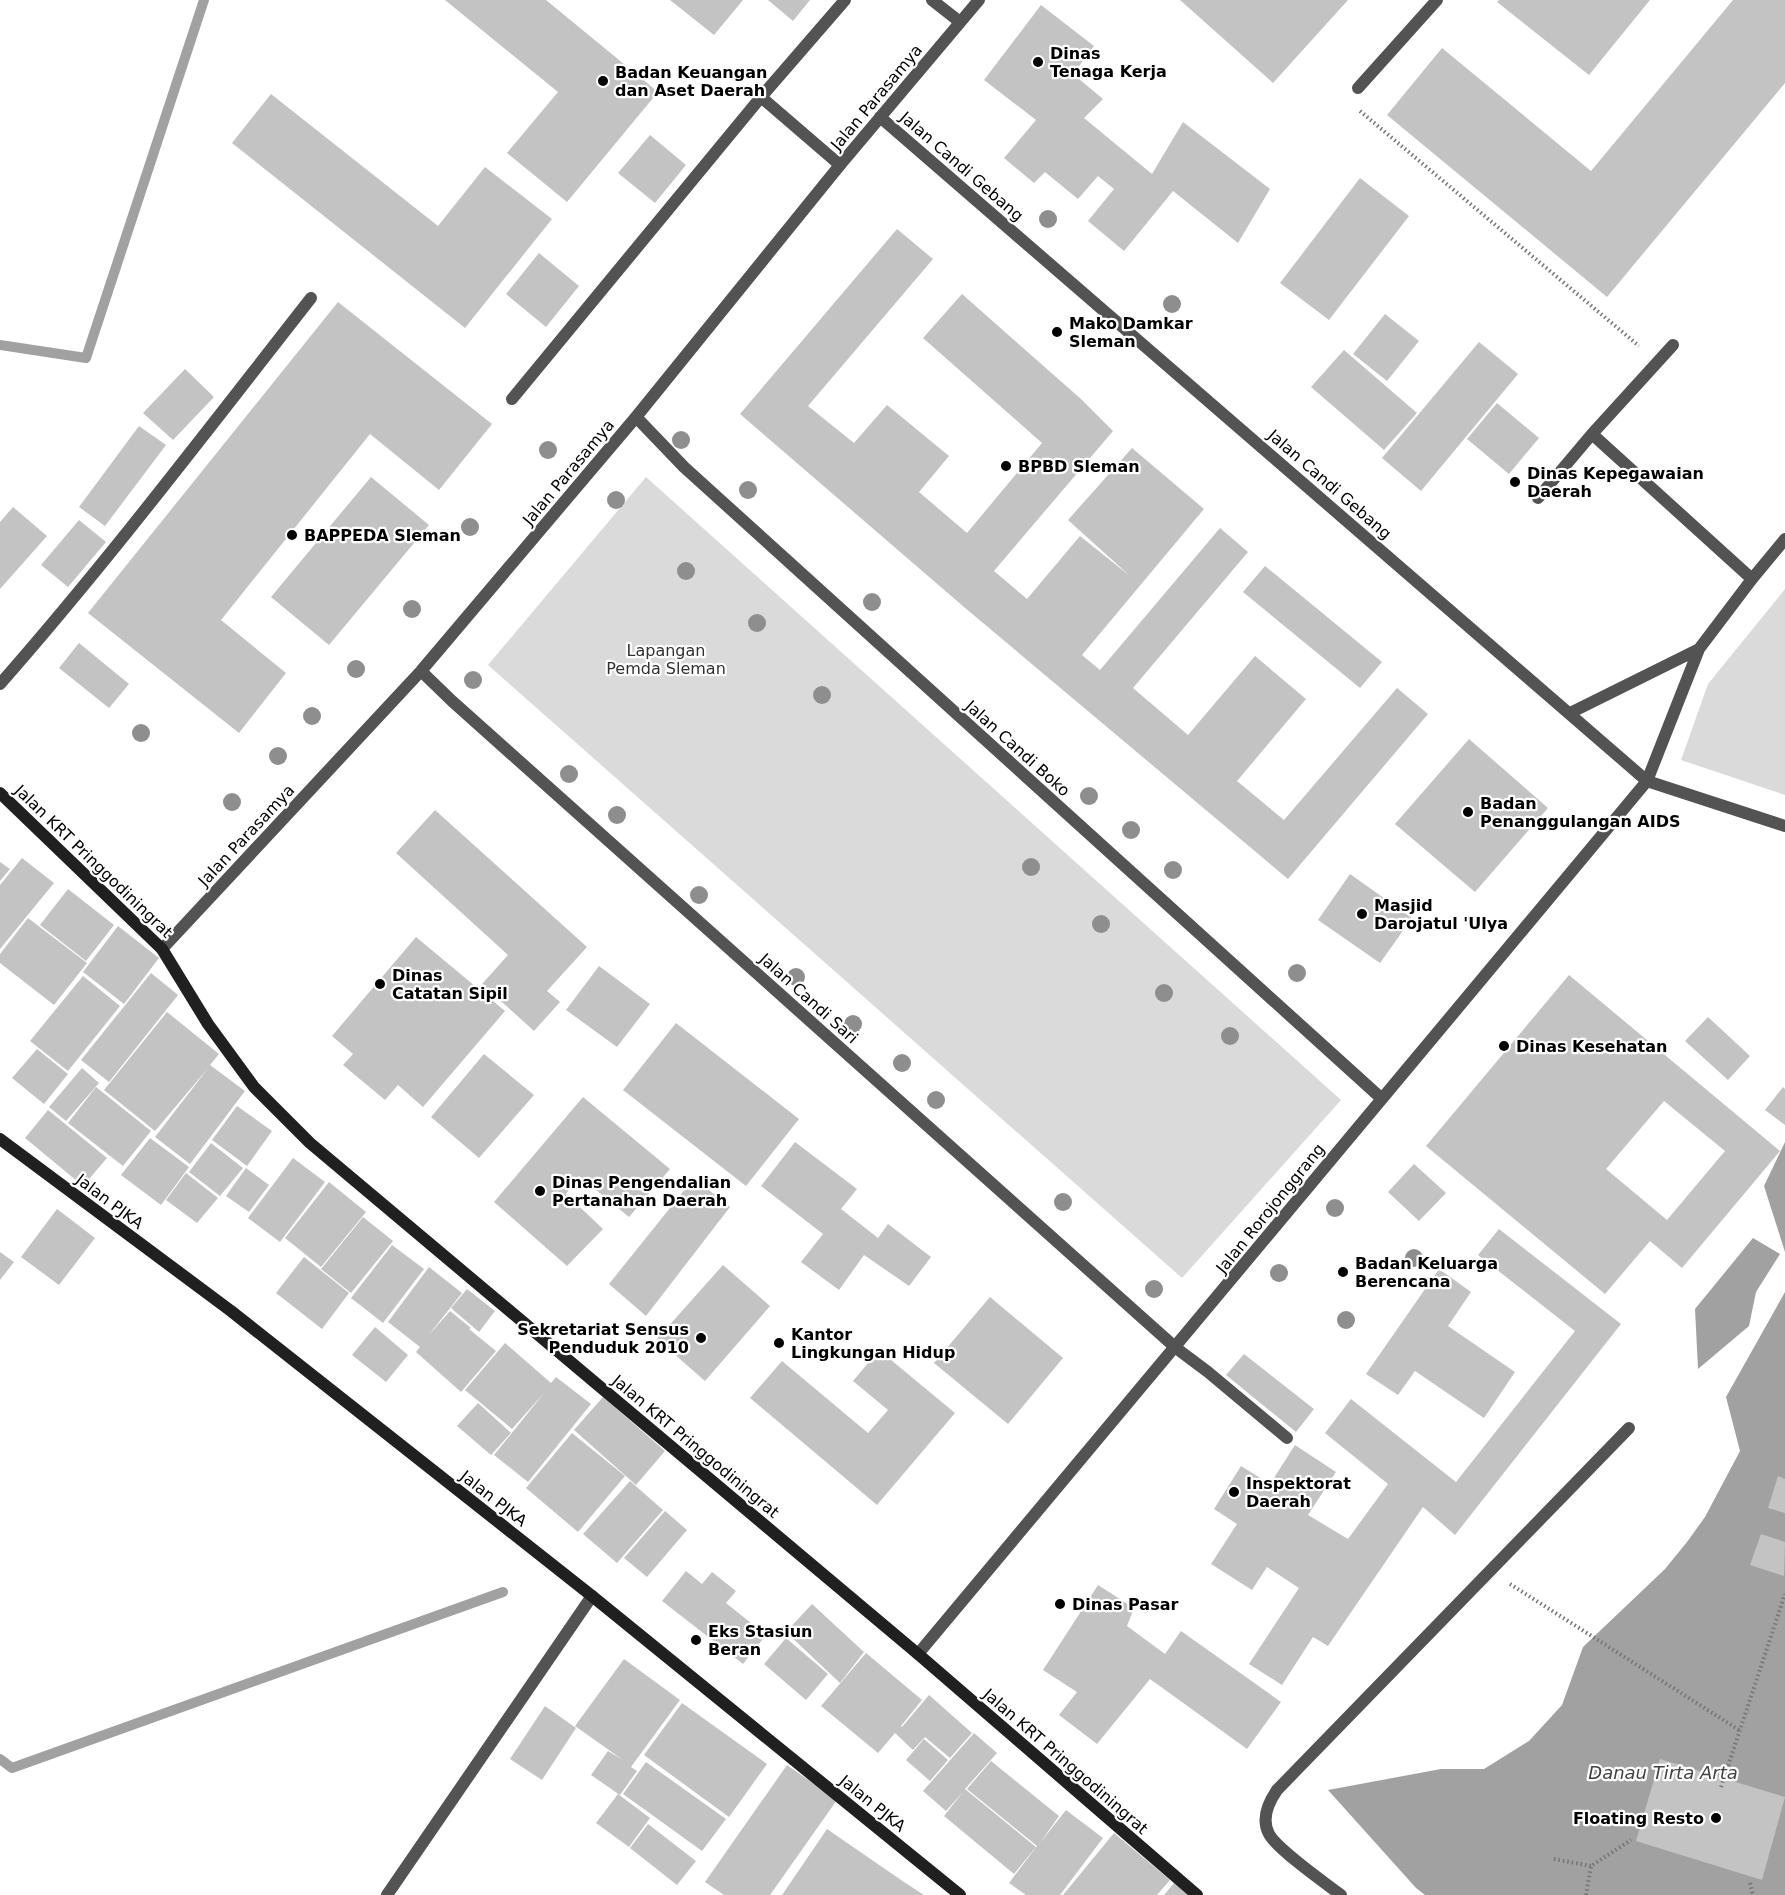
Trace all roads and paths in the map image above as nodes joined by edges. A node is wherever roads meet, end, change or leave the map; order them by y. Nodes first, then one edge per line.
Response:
1 (845, 0) edge
2 (932, 0) edge
3 (979, 0) edge
4 (1437, 0) edge
5 (960, 22) junction
6 (1358, 87) joint
7 (761, 97) junction
8 (880, 117) junction
9 (840, 165) junction
10 (311, 298) dead end
11 (1673, 345) dead end
12 (1658, 362) junction
13 (512, 399) dead end
14 (636, 417) junction
15 (1592, 434) junction
16 (1538, 498) dead end
17 (1785, 539) edge
18 (1752, 579) junction
19 (1699, 649) junction
20 (421, 671) junction
21 (0, 684) edge
22 (1570, 713) junction
23 (1647, 781) junction
24 (0, 793) edge
25 (1785, 826) edge
26 (162, 949) junction
27 (1381, 1098) junction
28 (0, 1139) edge
29 (1176, 1348) junction
30 (1629, 1428) dead end
31 (1287, 1438) dead end
32 (1490, 1571) junction
33 (1785, 1594) edge
34 (592, 1596) junction
35 (918, 1654) junction
36 (1739, 1730) junction
37 (1721, 1787) dead end
38 (1631, 1840) dead end
39 (1554, 1859) dead end
40 (1591, 1866) junction
41 (1750, 1883) dead end
42 (387, 1895) edge
43 (960, 1895) edge
44 (1197, 1895) edge
45 (1341, 1895) edge
46 (1586, 1895) edge
47 (1753, 1895) edge

1 - 7 street
2 - 5 street
3 - 5 street, Jalan Parasamya
4 - 6 street
5 - 8 street, Jalan Parasamya
6 - 12 path
7 - 9 street
7 - 13 street
8 - 9 street, Jalan Parasamya
8 - 22 street, Jalan Candi Gebang
9 - 14 street, Jalan Parasamya
10 - 21 street
11 - 12 street
12 - 15 street
14 - 20 street, Jalan Parasamya
14 - 27 street, Jalan Candi Boko
15 - 16 street
15 - 18 street
17 - 18 street
18 - 19 street
19 - 22 street
19 - 23 street, Jalan Rorojonggrang
20 - 26 street, Jalan Parasamya
20 - 29 street, Jalan Candi Sari
22 - 23 street, Jalan Candi Gebang
23 - 25 street, Jalan Candi Gebang
23 - 27 street, Jalan Rorojonggrang
24 - 26 main road, Jalan KRT Pringgodiningrat
26 - 35 main road, Jalan KRT Pringgodiningrat
27 - 29 street, Jalan Rorojonggrang
28 - 34 main road, Jalan PJKA
29 - 31 street, Jalan Candi Sari
29 - 35 street, Jalan Rorojonggrang
30 - 32 street
32 - 36 path
32 - 45 street
33 - 36 path
34 - 42 street
34 - 43 main road, Jalan PJKA
35 - 44 main road, Jalan KRT Pringgodiningrat
36 - 37 path
38 - 40 path
39 - 40 path
40 - 46 path
41 - 47 path

